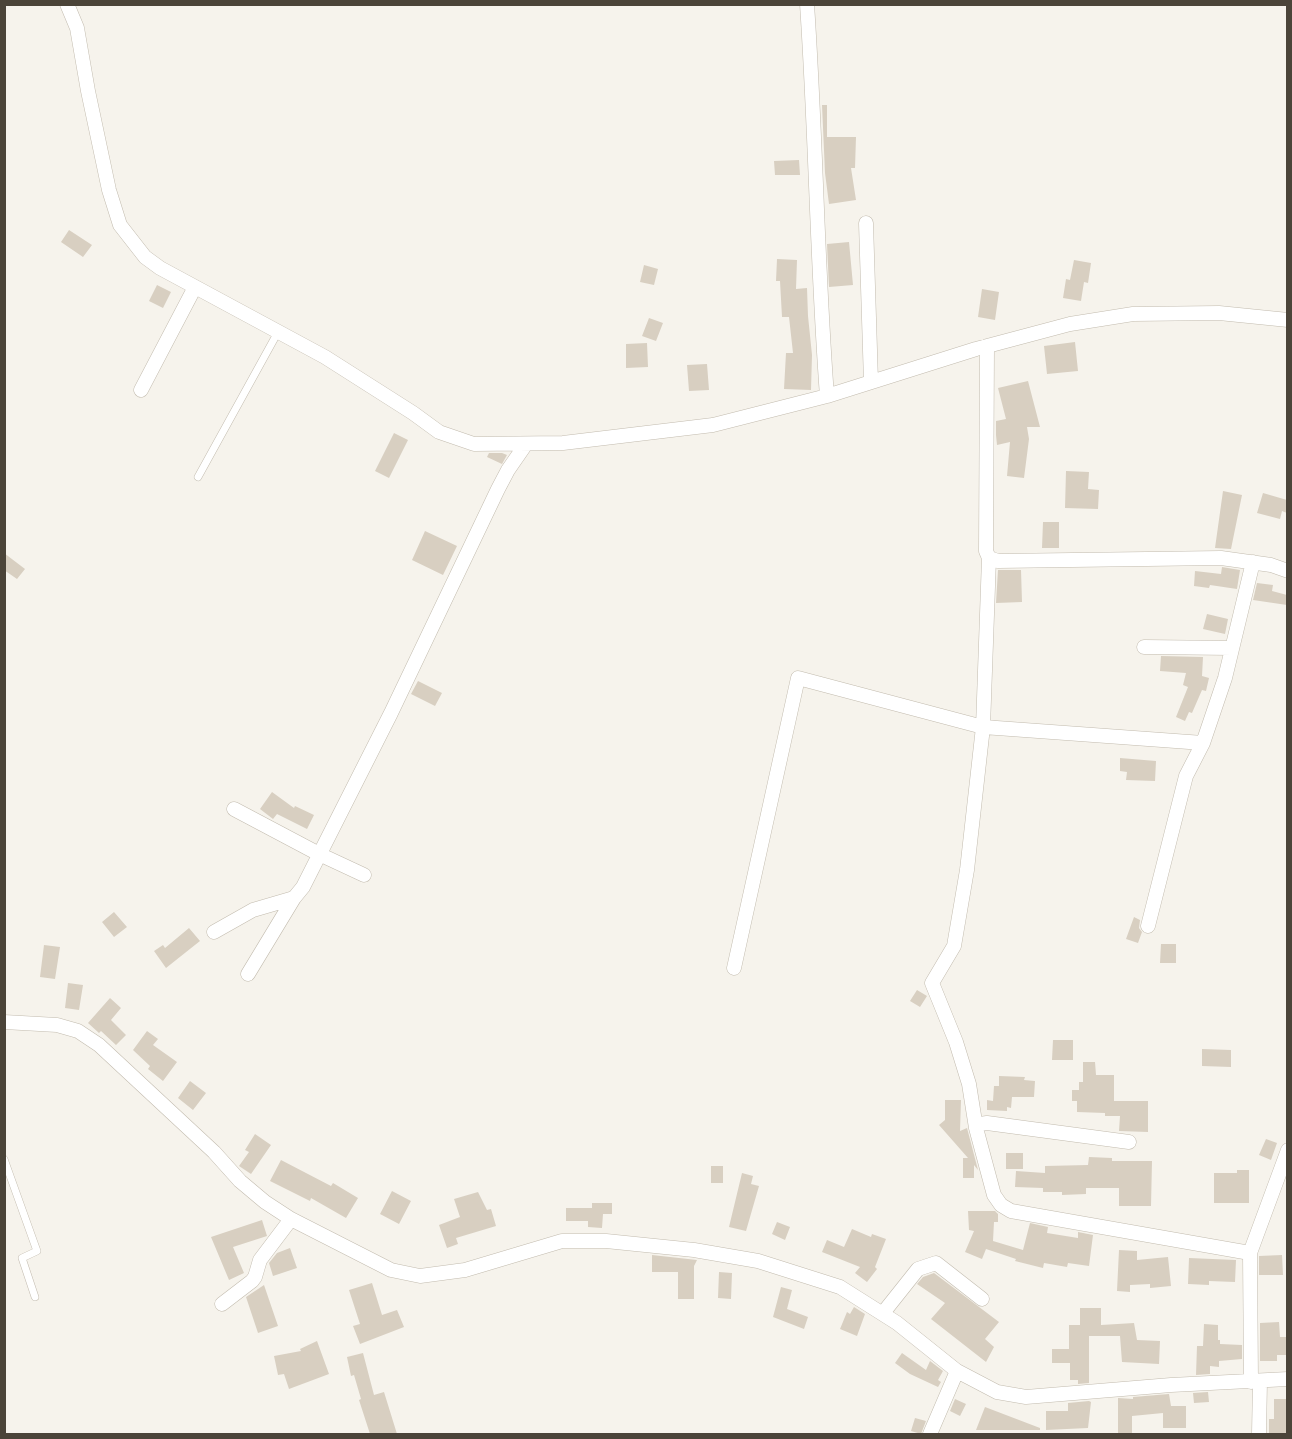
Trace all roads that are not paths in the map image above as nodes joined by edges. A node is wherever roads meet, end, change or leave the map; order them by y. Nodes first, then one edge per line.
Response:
1 (67, 4) edge
2 (807, 4) edge
3 (866, 223) dead end
4 (195, 286) junction
5 (1287, 320) edge
6 (279, 332) junction
7 (987, 346) junction
8 (871, 382) junction
9 (141, 390) dead end
10 (827, 396) junction
11 (526, 444) junction
12 (198, 477) dead end
13 (989, 558) junction
14 (1252, 562) junction
15 (1287, 571) edge
16 (1144, 647) dead end
17 (1232, 648) junction
18 (983, 727) junction
19 (1203, 743) junction
20 (234, 809) dead end
21 (319, 854) junction
22 (364, 875) dead end
23 (294, 898) junction
24 (1149, 926) dead end
25 (214, 932) dead end
26 (734, 968) dead end
27 (248, 974) dead end
28 (4, 1022) edge
29 (976, 1128) junction
30 (1129, 1142) dead end
31 (1287, 1150) edge
32 (4, 1159) edge
33 (291, 1219) junction
34 (1250, 1253) junction
35 (35, 1297) dead end
36 (982, 1299) dead end
37 (222, 1304) dead end
38 (883, 1313) junction
39 (957, 1371) junction
40 (1287, 1379) edge
41 (1255, 1381) junction
42 (930, 1434) edge
43 (1259, 1434) edge

1 - 4 street
2 - 10 street
3 - 8 street
4 - 6 street
4 - 9 street
5 - 7 street
6 - 11 street
6 - 12 lane
7 - 8 street
7 - 13 street
8 - 10 street
10 - 11 street
11 - 21 street
13 - 14 street
13 - 18 street
14 - 15 street
14 - 17 street
16 - 17 street
17 - 19 street
18 - 19 street
18 - 26 street
18 - 29 street
19 - 24 street
20 - 21 street
21 - 22 street
21 - 23 street
23 - 25 street
23 - 27 street
28 - 33 street
29 - 30 street
29 - 34 street
31 - 34 street
32 - 35 lane
33 - 37 street
33 - 38 street
34 - 41 street
36 - 38 street
38 - 39 street
39 - 41 street
39 - 42 street
40 - 41 street
41 - 43 street

